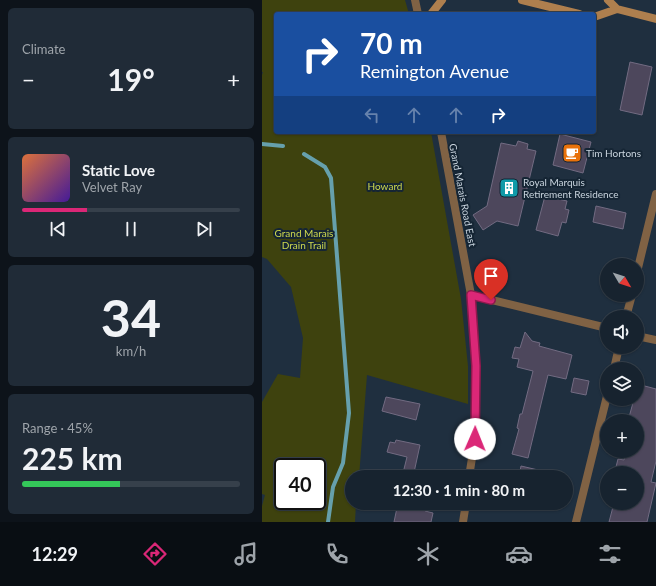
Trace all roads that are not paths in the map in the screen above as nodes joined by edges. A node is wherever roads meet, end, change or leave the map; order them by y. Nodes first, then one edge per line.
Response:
1 (414, 0) edge
2 (442, 0) edge
3 (522, 0) edge
4 (608, 0) edge
5 (617, 9) junction
6 (417, 12) edge
7 (433, 12) edge
8 (571, 12) edge
9 (596, 17) edge
10 (656, 19) edge
11 (441, 134) edge
12 (656, 194) edge
13 (640, 258) edge
14 (471, 295) junction
15 (600, 326) edge
16 (644, 337) edge
17 (656, 340) edge
18 (605, 406) edge
19 (470, 470) edge
20 (465, 510) edge
21 (463, 522) edge
22 (576, 522) edge

1 - 6 street
2 - 7 main road
3 - 8 main road
4 - 5 main road
5 - 9 main road
5 - 10 main road
11 - 14 street, Grand Marais Road East
12 - 13 street
14 - 15 street
14 - 19 street, Grand Marais Road East
16 - 17 street
18 - 22 street
20 - 21 street

